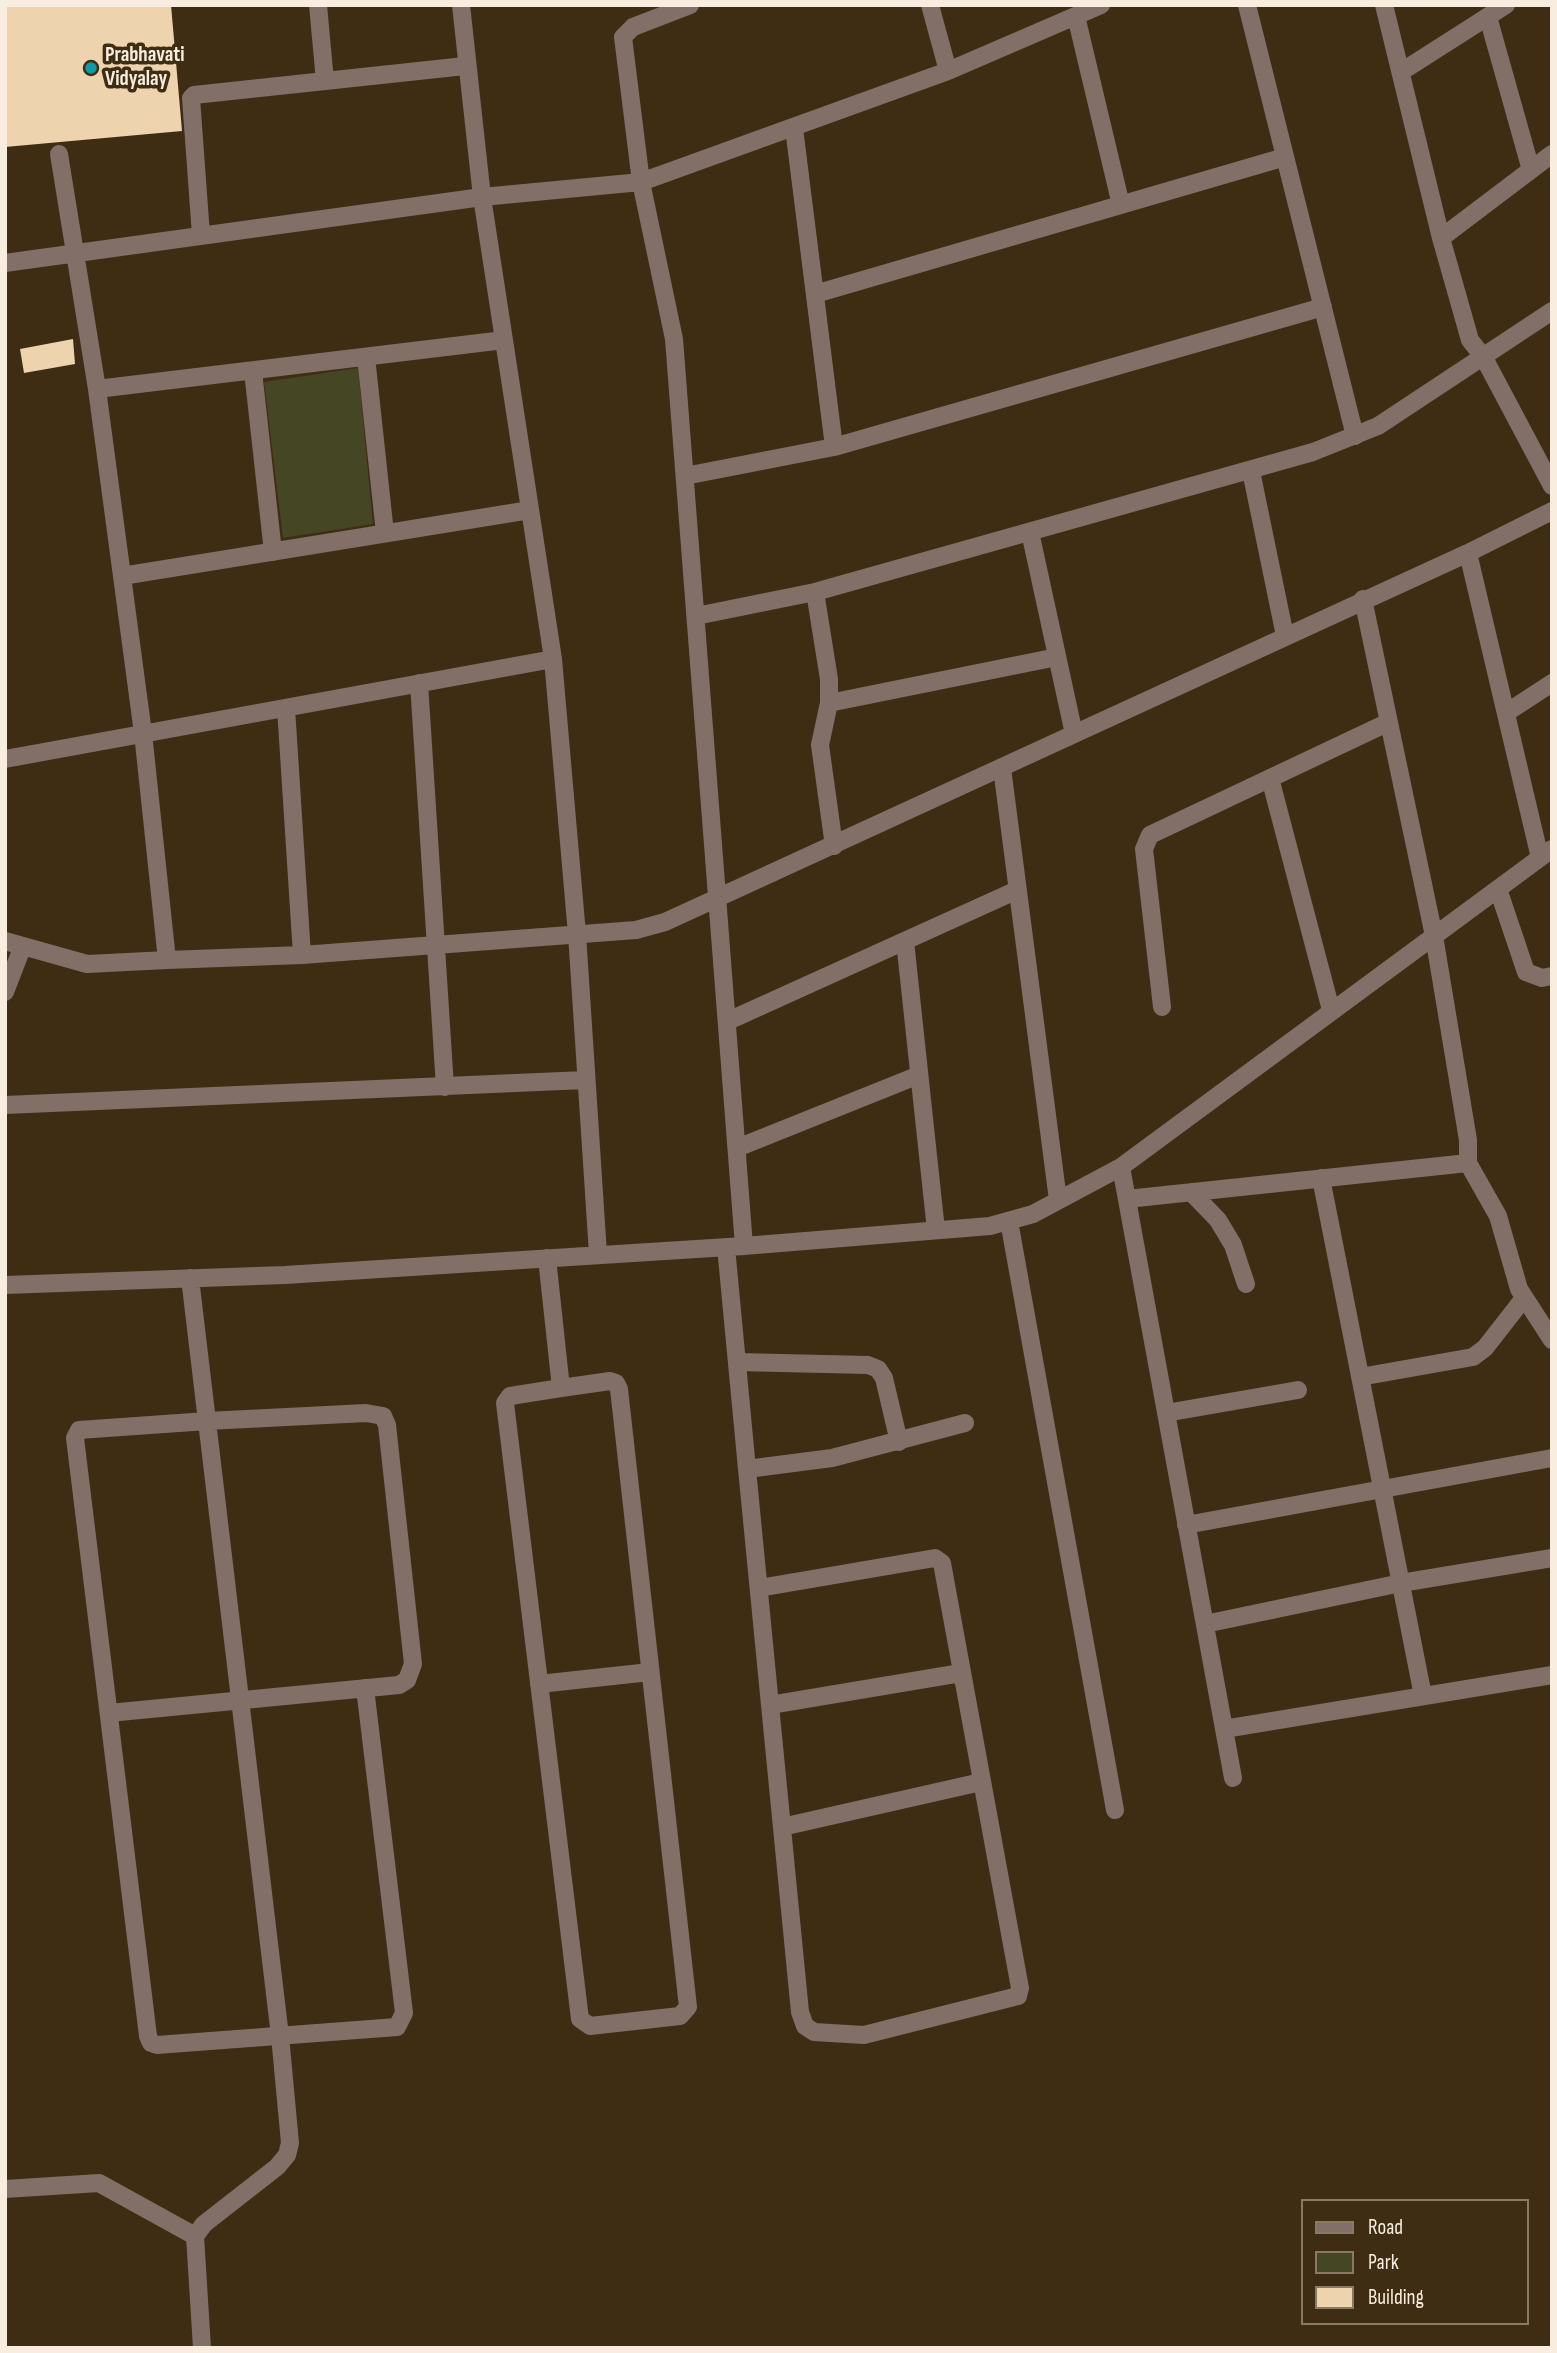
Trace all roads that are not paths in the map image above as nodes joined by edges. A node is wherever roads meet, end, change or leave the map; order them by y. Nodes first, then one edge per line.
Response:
1 (318, 5) edge
2 (461, 5) edge
3 (690, 5) edge
4 (930, 5) edge
5 (1101, 5) edge
6 (1247, 5) edge
7 (1384, 5) edge
8 (1506, 5) edge
9 (1076, 16) junction
10 (1488, 16) junction
11 (466, 66) junction
12 (948, 71) junction
13 (1401, 72) junction
14 (325, 81) junction
15 (794, 128) junction
16 (59, 154) dead end
17 (1552, 154) edge
18 (1285, 157) junction
19 (1531, 170) junction
20 (641, 182) junction
21 (482, 197) junction
22 (1121, 205) junction
23 (201, 235) junction
24 (1441, 238) junction
25 (73, 253) junction
26 (5, 263) edge
27 (815, 294) junction
28 (1323, 307) junction
29 (1552, 312) edge
30 (504, 340) junction
31 (366, 357) junction
32 (1484, 358) junction
33 (253, 371) junction
34 (97, 389) junction
35 (1354, 436) junction
36 (834, 447) junction
37 (1251, 471) junction
38 (685, 476) junction
39 (1552, 486) edge
40 (530, 510) junction
41 (1552, 511) edge
42 (1030, 532) junction
43 (385, 533) junction
44 (273, 552) junction
45 (1468, 553) junction
46 (122, 576) junction
47 (815, 592) junction
48 (1363, 599) junction
49 (696, 616) junction
50 (1285, 636) junction
51 (1058, 657) junction
52 (553, 659) junction
53 (1552, 683) edge
54 (419, 684) junction
55 (830, 703) junction
56 (286, 708) junction
57 (1506, 713) junction
58 (1389, 722) junction
59 (144, 733) junction
60 (1074, 734) junction
61 (5, 759) edge
62 (1002, 768) junction
63 (1270, 778) junction
64 (834, 846) junction
65 (1546, 854) edge
66 (1497, 889) junction
67 (1015, 891) junction
68 (719, 900) junction
69 (577, 934) junction
70 (1434, 936) junction
71 (905, 942) junction
72 (14, 945) edge
73 (436, 945) junction
74 (302, 955) junction
75 (167, 960) junction
76 (1552, 976) edge
77 (5, 992) edge
78 (1162, 1007) dead end
79 (1331, 1010) junction
80 (728, 1021) junction
81 (919, 1075) junction
82 (585, 1080) junction
83 (445, 1087) junction
84 (5, 1105) edge
85 (737, 1148) junction
86 (1468, 1163) junction
87 (1121, 1167) junction
88 (1321, 1178) junction
89 (1191, 1192) junction
90 (1127, 1199) junction
91 (1058, 1200) junction
92 (1009, 1221) junction
93 (936, 1230) junction
94 (744, 1246) junction
95 (726, 1247) junction
96 (598, 1254) junction
97 (547, 1258) junction
98 (190, 1278) junction
99 (5, 1284) edge
100 (1246, 1284) dead end
101 (1524, 1298) junction
102 (1552, 1340) edge
103 (737, 1362) junction
104 (1360, 1377) junction
105 (561, 1388) junction
106 (1298, 1390) dead end
107 (1166, 1413) junction
108 (207, 1421) junction
109 (965, 1423) dead end
110 (899, 1442) junction
111 (1552, 1458) edge
112 (747, 1469) junction
113 (1382, 1487) junction
114 (1186, 1525) junction
115 (1552, 1558) edge
116 (1401, 1583) junction
117 (759, 1588) junction
118 (1205, 1624) junction
119 (650, 1672) junction
120 (961, 1673) junction
121 (1552, 1675) edge
122 (539, 1684) junction
123 (365, 1688) junction
124 (1423, 1696) junction
125 (240, 1701) junction
126 (770, 1705) junction
127 (109, 1713) junction
128 (1224, 1729) junction
129 (1233, 1777) dead end
130 (981, 1782) junction
131 (1115, 1810) dead end
132 (782, 1827) junction
133 (280, 2036) junction
134 (5, 2189) edge
135 (195, 2236) junction
136 (202, 2348) edge

1 - 14 street
2 - 11 street
3 - 20 street
4 - 12 street
5 - 9 street
6 - 18 street
7 - 13 street
8 - 10 street
9 - 12 street
9 - 22 street
10 - 13 street
10 - 19 street
11 - 14 street
11 - 21 street
12 - 15 street
13 - 24 street
14 - 23 street
15 - 20 street
15 - 27 street
16 - 25 street
17 - 19 street
18 - 22 street
18 - 28 street
19 - 24 street
20 - 21 street
20 - 38 street
21 - 23 street
21 - 30 street
22 - 27 street
23 - 25 street
24 - 32 street
25 - 26 street
25 - 34 street
27 - 36 street
28 - 35 street
28 - 36 street
29 - 32 street
30 - 31 street
30 - 40 street
31 - 33 street
31 - 43 street
32 - 35 street
32 - 39 street
33 - 34 street
33 - 44 street
34 - 46 street
35 - 37 street
36 - 38 street
37 - 42 street
37 - 50 street
38 - 49 street
40 - 43 street
40 - 52 street
41 - 45 street
42 - 47 street
42 - 51 street
43 - 44 street
44 - 46 street
45 - 48 street
45 - 57 street
46 - 59 street
47 - 49 street
47 - 55 street
48 - 50 street
48 - 58 street
49 - 68 street
50 - 60 street
51 - 55 street
51 - 60 street
52 - 54 street
52 - 69 street
53 - 57 street
54 - 56 street
54 - 73 street
55 - 64 street
56 - 59 street
56 - 74 street
57 - 65 street
58 - 63 street
58 - 70 street
59 - 61 street
59 - 75 street
60 - 62 street
62 - 64 street
62 - 67 street
63 - 78 street
63 - 79 street
64 - 68 street
65 - 66 street
66 - 70 street
66 - 76 street
67 - 71 street
67 - 91 street
68 - 69 street
68 - 80 street
69 - 73 street
69 - 82 street
70 - 79 street
70 - 86 street
71 - 80 street
71 - 81 street
72 - 75 street
72 - 77 street
73 - 74 street
73 - 83 street
74 - 75 street
79 - 87 street
80 - 85 street
81 - 85 street
81 - 93 street
82 - 83 street
82 - 96 street
83 - 84 street
85 - 94 street
86 - 88 street
86 - 101 street
87 - 90 street
87 - 91 street
88 - 89 street
88 - 104 street
89 - 90 street
89 - 100 street
90 - 107 street
91 - 92 street
92 - 93 street
92 - 131 street
93 - 94 street
94 - 95 street
95 - 96 street
95 - 103 street
96 - 97 street
97 - 98 street
97 - 105 street
98 - 99 street
98 - 108 street
101 - 102 street
101 - 104 street
103 - 110 street
103 - 112 street
104 - 113 street
105 - 119 street
105 - 122 street
106 - 107 street
107 - 114 street
108 - 123 street
108 - 125 street
108 - 127 street
109 - 110 street
110 - 112 street
111 - 113 street
112 - 117 street
113 - 114 street
113 - 116 street
114 - 118 street
115 - 116 street
116 - 118 street
116 - 124 street
117 - 120 street
117 - 126 street
118 - 128 street
119 - 122 street
119 - 122 street
120 - 126 street
120 - 130 street
121 - 124 street
123 - 125 street
123 - 133 street
124 - 128 street
125 - 127 street
125 - 133 street
126 - 132 street
127 - 133 street
128 - 129 street
130 - 132 street
130 - 132 street
133 - 135 street
134 - 135 street
135 - 136 street

